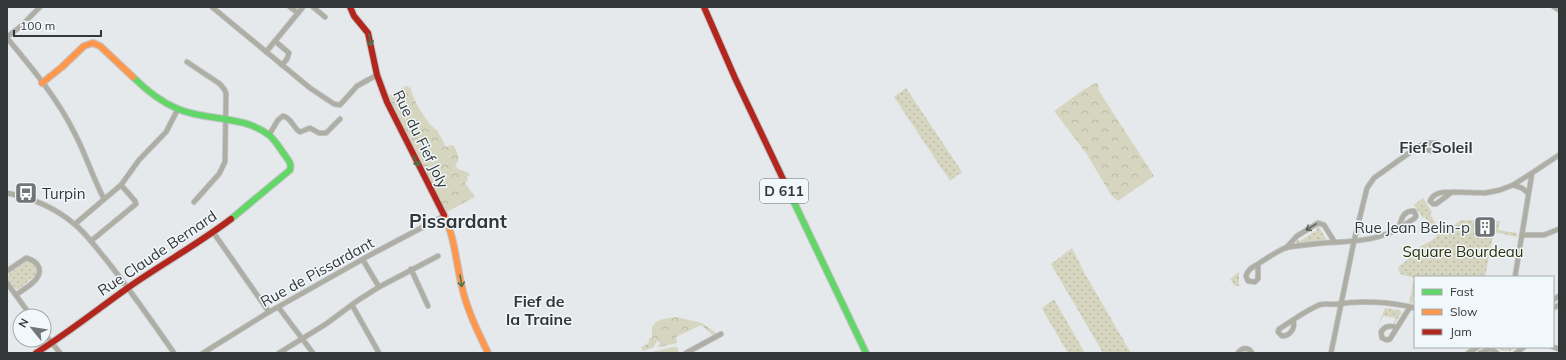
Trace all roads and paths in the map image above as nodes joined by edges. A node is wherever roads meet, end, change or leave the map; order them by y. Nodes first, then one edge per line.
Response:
1 (212, 7) edge
2 (290, 7) edge
3 (303, 7) edge
4 (312, 7) edge
5 (350, 7) edge
6 (700, 7) edge
7 (704, 7) edge
8 (1554, 7) edge
9 (37, 8) edge
10 (1559, 10) edge
11 (298, 13) junction
12 (325, 17) dead end
13 (7, 38) edge
14 (275, 41) junction
15 (266, 52) junction
16 (187, 62) dead end
17 (282, 65) junction
18 (377, 75) junction
19 (42, 83) junction
20 (178, 109) junction
21 (340, 119) dead end
22 (226, 121) junction
23 (269, 135) junction
24 (1419, 146) dead end
25 (1559, 155) edge
26 (1552, 160) junction
27 (1559, 161) edge
28 (1532, 173) junction
29 (122, 184) junction
30 (1513, 185) junction
31 (1452, 192) dead end
32 (7, 193) edge
33 (1528, 193) junction
34 (104, 199) junction
35 (194, 202) dead end
36 (444, 216) junction
37 (75, 224) junction
38 (1399, 228) dead end
39 (1559, 229) edge
40 (213, 232) junction
41 (1522, 235) junction
42 (91, 241) junction
43 (1334, 241) junction
44 (1354, 241) junction
45 (1286, 248) junction
46 (438, 256) dead end
47 (363, 260) junction
48 (1258, 264) dead end
49 (411, 269) junction
50 (7, 271) edge
51 (1515, 276) edge
52 (7, 283) edge
53 (129, 287) junction
54 (379, 287) junction
55 (16, 296) junction
56 (1341, 303) junction
57 (352, 305) junction
58 (428, 306) dead end
59 (1412, 307) edge
60 (25, 308) edge
61 (279, 308) junction
62 (269, 312) junction
63 (1294, 320) dead end
64 (1397, 327) dead end
65 (720, 334) dead end
66 (302, 339) junction
67 (52, 343) joint
68 (1489, 348) edge
69 (60, 353) edge
70 (174, 353) edge
71 (203, 353) edge
72 (280, 353) edge
73 (313, 353) edge
74 (379, 353) edge
75 (488, 353) edge
76 (686, 353) edge
77 (862, 353) edge
78 (866, 353) edge
79 (1238, 353) edge
80 (1252, 353) edge
81 (1330, 353) edge
82 (1480, 353) edge
83 (1497, 353) edge

1 - 15 street
2 - 11 street
3 - 11 street
4 - 12 street
5 -> 18 street, Rue du Fief Joly
6 - 77 street, D 611
7 - 78 street, D 611
8 - 10 street
9 - 13 street
11 - 14 street
13 - 19 street
14 - 15 street
14 - 17 street
15 - 17 street
16 - 22 street
17 - 18 street
18 -> 36 street, Rue du Fief Joly
19 - 20 street
19 - 34 street
20 - 22 street
20 - 29 street
21 - 23 street
22 - 23 street
22 - 35 street
23 - 40 street, Rue Claude Bernard
24 - 44 street
25 - 26 street
26 - 27 street
26 - 28 street
28 - 30 street
28 - 33 street
29 - 34 street
29 - 42 street
30 - 31 street
30 - 33 street
32 - 37 street
33 - 41 street
34 - 37 street
36 - 47 street, Rue de Pissardant
36 -> 75 street, Rue du Fief Joly
37 - 42 street
38 - 44 street
39 - 41 street
40 - 53 street, Rue Claude Bernard
40 - 62 street
41 - 51 street
42 - 53 street
43 - 44 street
43 - 45 street
43 -> 45 street
44 - 56 street
45 - 48 street
46 - 49 street
47 - 54 street
47 - 61 street, Rue de Pissardant
49 - 54 street
49 - 58 street
50 - 55 street
52 - 55 street
53 - 67 street, Rue Claude Bernard
53 - 70 street
54 - 57 street
55 - 60 street
56 - 59 street
56 - 63 street
56 - 81 street
57 - 66 street
57 - 74 street
59 - 64 street
61 - 62 street, Rue de Pissardant
61 - 66 street
62 - 71 street, Rue de Pissardant
65 - 76 street
66 - 72 street
66 - 73 street
67 - 69 street
68 - 82 street
68 - 83 street
79 - 80 street

